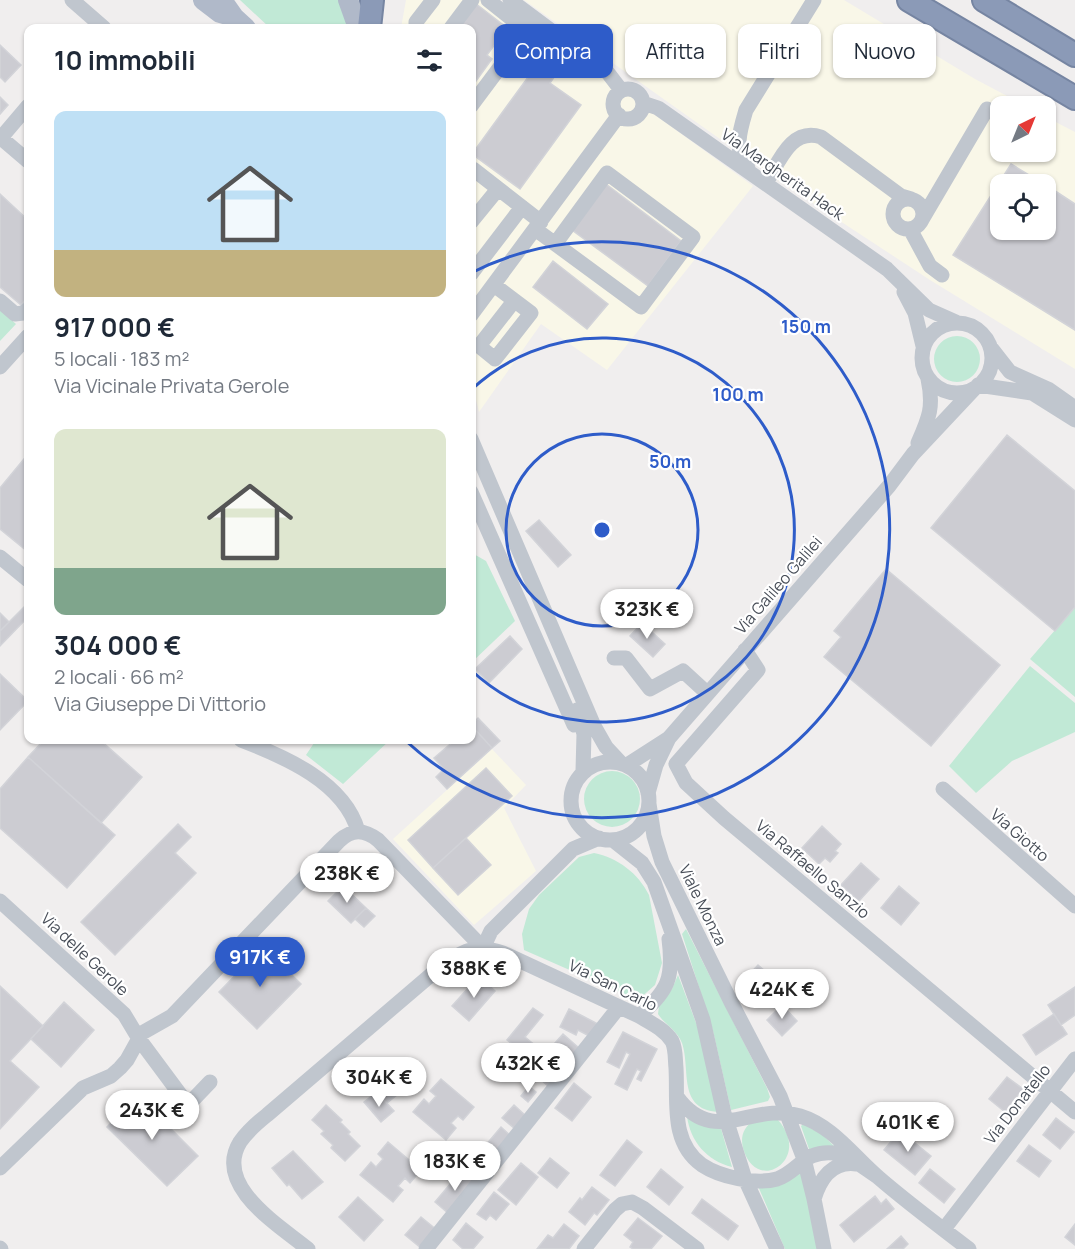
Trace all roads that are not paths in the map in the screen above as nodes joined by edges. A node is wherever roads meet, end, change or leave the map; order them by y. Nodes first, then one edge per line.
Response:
1 (72, 0) edge
2 (202, 0) edge
3 (222, 0) edge
4 (348, 0) edge
5 (372, 0) edge
6 (434, 0) edge
7 (472, 0) edge
8 (488, 0) edge
9 (510, 0) edge
10 (814, 0) edge
11 (909, 0) edge
12 (985, 0) edge
13 (240, 23) edge
14 (97, 24) edge
15 (357, 24) edge
16 (369, 24) edge
17 (416, 24) edge
18 (454, 24) edge
19 (1075, 55) edge
20 (621, 90) junction
21 (1075, 98) edge
22 (476, 99) edge
23 (643, 103) junction
24 (987, 109) dead end
25 (24, 111) edge
26 (619, 115) junction
27 (1, 139) edge
28 (24, 158) edge
29 (476, 172) edge
30 (760, 179) junction
31 (498, 189) junction
32 (893, 191) junction
33 (913, 200) junction
34 (934, 201) junction
35 (522, 207) junction
36 (894, 210) junction
37 (476, 216) edge
38 (538, 225) junction
39 (915, 226) junction
40 (555, 244) junction
41 (476, 267) edge
42 (942, 275) dead end
43 (898, 281) junction
44 (489, 291) junction
45 (0, 301) edge
46 (514, 301) junction
47 (476, 302) edge
48 (476, 308) edge
49 (24, 312) edge
50 (956, 322) junction
51 (24, 340) edge
52 (923, 346) junction
53 (991, 348) junction
54 (0, 367) edge
55 (928, 379) junction
56 (976, 387) junction
57 (1075, 408) edge
58 (1075, 420) edge
59 (476, 451) edge
60 (913, 454) junction
61 (476, 473) edge
62 (476, 503) edge
63 (0, 557) edge
64 (24, 577) edge
65 (745, 650) junction
66 (614, 658) dead end
67 (706, 693) junction
68 (669, 738) junction
69 (252, 744) edge
70 (623, 764) junction
71 (581, 774) junction
72 (943, 789) dead end
73 (649, 798) junction
74 (575, 819) junction
75 (358, 831) junction
76 (606, 839) junction
77 (573, 849) junction
78 (0, 901) edge
79 (1075, 906) edge
80 (666, 912) junction
81 (483, 948) junction
82 (620, 1007) junction
83 (639, 1016) junction
84 (139, 1039) junction
85 (1075, 1059) edge
86 (210, 1082) dead end
87 (1050, 1091) junction
88 (677, 1097) junction
89 (1075, 1112) edge
90 (787, 1113) junction
91 (727, 1122) junction
92 (804, 1159) junction
93 (857, 1164) junction
94 (0, 1168) edge
95 (878, 1177) junction
96 (745, 1179) junction
97 (814, 1199) junction
98 (944, 1229) junction
99 (308, 1249) edge
100 (426, 1249) edge
101 (584, 1249) edge
102 (697, 1249) edge
103 (777, 1249) edge
104 (824, 1249) edge
105 (969, 1249) edge

1 - 14 street
2 - 13 main road
3 - 13 main road
4 - 15 main road
5 - 16 highway
6 - 17 street
7 - 18 street
8 - 22 street
9 - 20 street
10 - 30 street
11 - 21 highway
12 - 19 highway
20 - 23 street
20 - 26 street
23 - 26 street
23 - 30 street, Via Margherita Hack
24 - 34 street
25 - 27 street
26 - 38 street
27 - 28 street
29 - 31 street
30 - 32 street
30 - 43 street, Via Margherita Hack
31 - 35 street
31 - 37 street
32 - 33 street
32 - 36 street
33 - 34 street
33 - 36 street
33 - 39 street
34 - 39 street
35 - 38 street
35 - 41 street
36 - 39 street
38 - 40 street
38 - 44 street
39 - 42 street
40 - 40 street
43 - 50 street, Via Margherita Hack
43 - 52 street, Via Margherita Hack
44 - 46 street
44 - 47 street
44 - 48 street
45 - 49 street
46 - 46 street
50 - 52 street
50 - 53 street
51 - 54 street
52 - 55 street
53 - 56 street
53 - 57 street
55 - 56 street
55 - 60 street, Via Galileo Galilei
56 - 58 street
56 - 60 street, Via Galileo Galilei
59 - 70 street
60 - 65 street, Via Galileo Galilei
61 - 71 street
62 - 71 street
63 - 64 street
65 - 67 street, Via Galileo Galilei
65 - 87 street, Via Raffaello Sanzio
66 - 67 street
67 - 68 street, Via Galileo Galilei
68 - 70 street, Via Galileo Galilei
68 - 73 street, Via Galileo Galilei
69 - 75 street
70 - 71 street
70 - 73 street
71 - 74 street
72 - 79 street, Via Giotto
73 - 76 street
73 - 90 street, Viale Monza
74 - 76 street
74 - 77 street
75 - 81 street
75 - 84 street
76 - 77 street
76 - 80 street, Viale Monza
77 - 81 street
78 - 84 street, Via delle Gerole
80 - 83 street
80 - 91 street, Viale Monza
81 - 82 street, Via San Carlo
81 - 99 street
82 - 83 street, Via San Carlo
82 - 100 street
83 - 88 street, Via San Carlo
84 - 86 street, Via delle Gerole
84 - 94 street
85 - 87 street, Via Donatello
87 - 89 street
87 - 98 street, Via Donatello
88 - 91 street
88 - 96 street, Via San Carlo
90 - 91 street
90 - 92 street, Viale Monza
90 - 95 street
91 - 96 street, Viale Monza
92 - 93 street
92 - 96 street
92 - 97 street, Viale Monza
93 - 95 street
93 - 97 street
95 - 98 street
96 - 103 street, Viale Monza
97 - 104 street, Viale Monza
98 - 105 street
101 - 102 street

